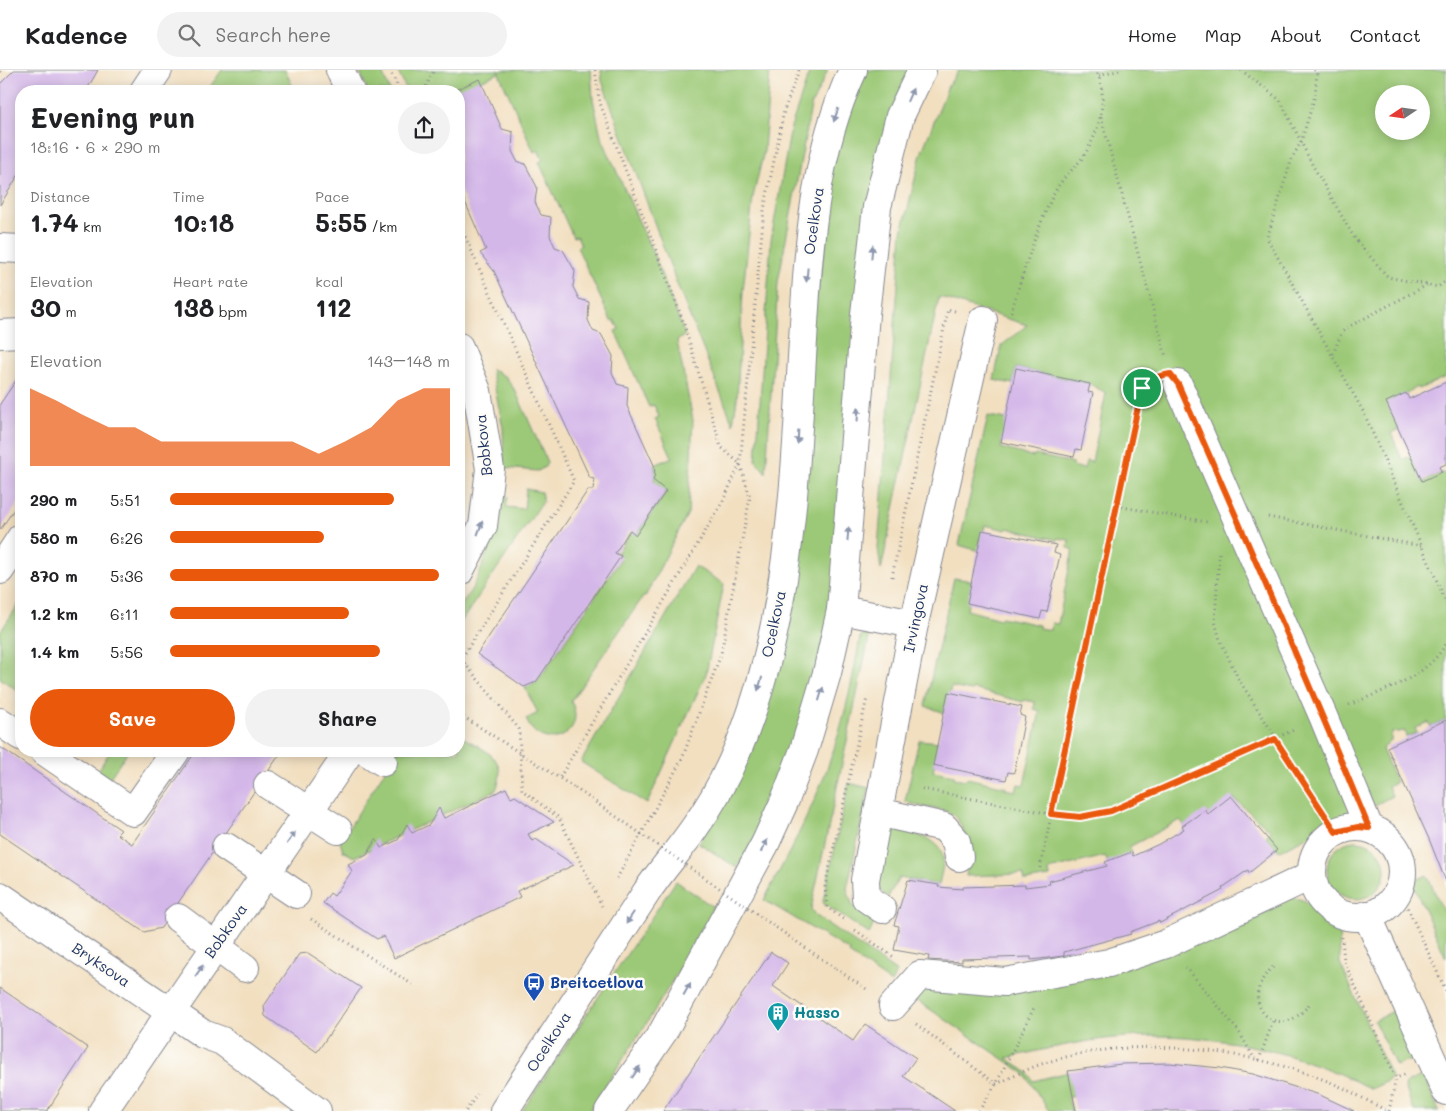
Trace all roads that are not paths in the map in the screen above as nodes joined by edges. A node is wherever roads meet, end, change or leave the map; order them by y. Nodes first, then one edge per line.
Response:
1 (340, 70) edge
2 (853, 70) edge
3 (922, 70) edge
4 (347, 85) edge
5 (0, 248) edge
6 (15, 249) edge
7 (983, 320) road end
8 (15, 333) edge
9 (0, 334) edge
10 (465, 362) edge
11 (1174, 379) road end
12 (15, 547) edge
13 (465, 560) edge
14 (0, 570) edge
15 (841, 610) junction
16 (914, 624) junction
17 (0, 722) edge
18 (15, 732) edge
19 (53, 757) edge
20 (172, 757) edge
21 (346, 757) edge
22 (268, 785) dead end
23 (309, 812) junction
24 (878, 812) junction
25 (1369, 828) junction
26 (338, 830) dead end
27 (226, 847) dead end
28 (959, 857) dead end
29 (266, 873) junction
30 (1312, 875) junction
31 (0, 896) edge
32 (301, 905) road end
33 (882, 909) dead end
34 (1367, 915) junction
35 (178, 918) dead end
36 (216, 946) junction
37 (245, 968) dead end
38 (893, 1006) dead end
39 (171, 1012) junction
40 (202, 1034) junction
41 (1446, 1091) edge
42 (103, 1111) edge
43 (288, 1111) edge
44 (317, 1111) edge
45 (504, 1111) edge
46 (609, 1111) edge

1 - 4 street
2 -> 45 street, Ocelkova
15 -> 3 street
5 - 6 street
7 - 16 street, Irvingova
8 - 9 street
13 -> 10 street, Bobkova
11 - 25 street
12 - 14 street
15 - 16 street
46 -> 15 street
16 - 24 street, Irvingova
17 - 18 street
19 - 20 street
21 - 23 street, Bobkova
22 - 23 street
23 - 26 street
29 -> 23 street, Bobkova
24 - 28 street
24 - 33 street, Irvingova
25 - 30 street
25 - 34 street
27 - 29 street
29 - 32 street
29 - 36 street, Bobkova
30 - 34 street
30 - 38 street
31 - 39 street, Bryksova
34 - 41 street
35 - 36 street
36 - 37 street
39 -> 36 street, Bobkova
39 - 40 street, Bryksova
39 - 42 street, Bobkova
40 - 43 street, Bryksova
40 - 44 street, Bryksova

